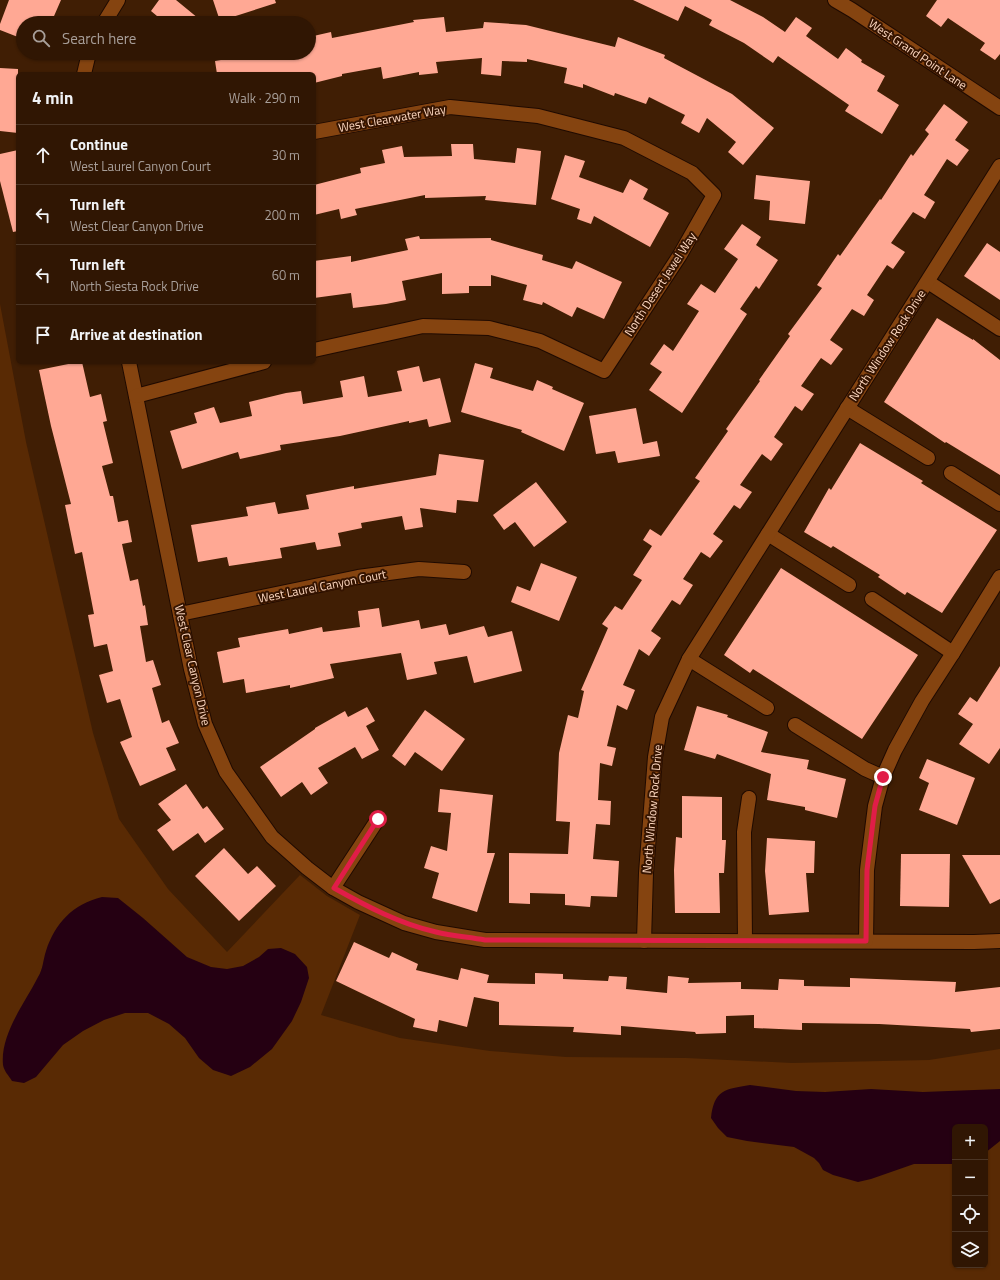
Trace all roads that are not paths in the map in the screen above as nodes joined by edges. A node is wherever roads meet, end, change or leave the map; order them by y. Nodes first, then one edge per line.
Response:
1 (118, 0) edge
2 (835, 0) edge
3 (108, 16) edge
4 (87, 60) edge
5 (84, 72) edge
6 (1000, 108) edge
7 (316, 132) edge
8 (1000, 166) edge
9 (714, 195) joint
10 (928, 282) junction
11 (1000, 329) edge
12 (316, 350) edge
13 (129, 364) edge
14 (256, 364) edge
15 (136, 396) junction
16 (847, 408) junction
17 (928, 458) dead end
18 (951, 473) dead end
19 (1000, 504) edge
20 (768, 534) junction
21 (464, 572) dead end
22 (1000, 577) edge
23 (849, 585) dead end
24 (872, 600) dead end
25 (180, 614) junction
26 (953, 653) junction
27 (689, 659) junction
28 (767, 708) dead end
29 (795, 725) dead end
30 (883, 777) junction
31 (748, 798) dead end
32 (378, 819) dead end
33 (334, 888) junction
34 (644, 941) junction
35 (746, 941) junction
36 (866, 941) junction
37 (1000, 941) edge

1 - 3 street
2 - 6 street, West Grand Point Lane
4 - 5 street
7 - 9 street, West Clearwater Way
8 - 10 street, North Window Rock Drive
9 - 12 street, North Desert Jewel Way
10 - 11 street, North Window Rock Drive
10 - 16 street, North Window Rock Drive
13 - 15 street, West Clear Canyon Drive
14 - 15 street
15 - 25 street, West Clear Canyon Drive
16 - 17 street, North Window Rock Drive
16 - 20 street, North Window Rock Drive
18 - 19 street
20 - 23 street
20 - 27 street, North Window Rock Drive
21 - 25 street, West Laurel Canyon Court
22 - 26 street
24 - 26 street
25 - 33 street, West Clear Canyon Drive
26 - 30 street
27 - 28 street
27 - 34 street, North Window Rock Drive
29 - 30 street
30 - 36 street
31 - 35 street
32 - 33 street
33 - 34 street, West Clear Canyon Drive
34 - 35 street, West Clear Canyon Drive
35 - 36 street, West Clear Canyon Drive
36 - 37 street, West Clear Canyon Drive

